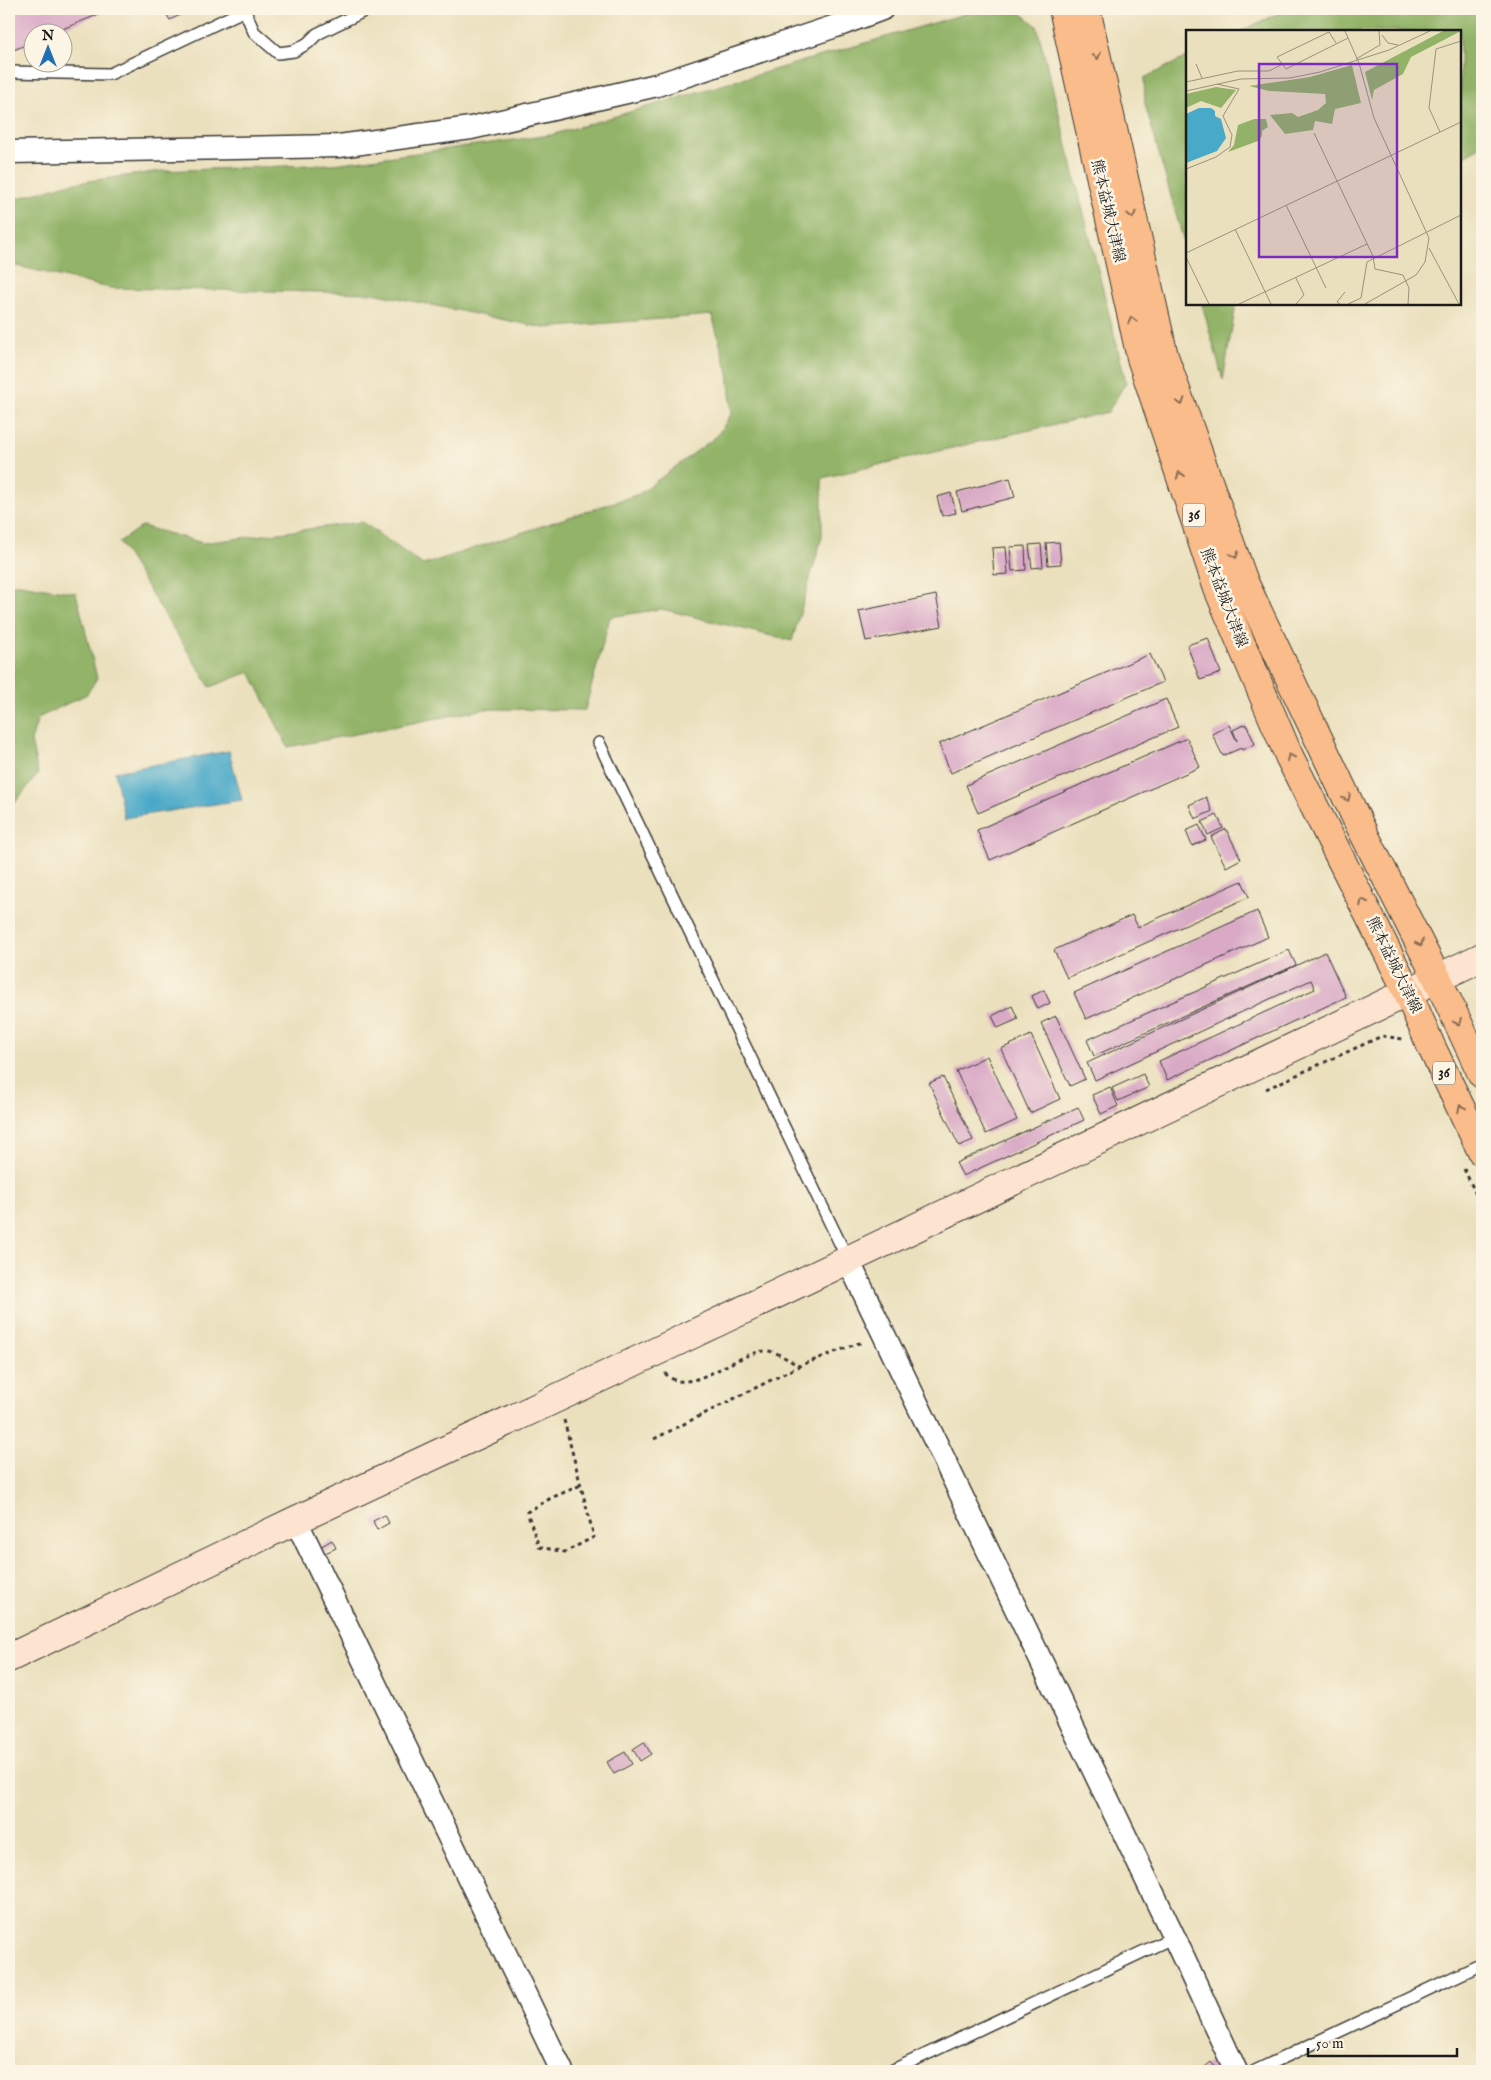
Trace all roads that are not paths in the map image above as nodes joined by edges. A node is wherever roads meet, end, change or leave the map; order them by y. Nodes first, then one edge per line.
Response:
1 (368, 9) edge
2 (882, 9) edge
3 (1063, 9) edge
4 (1086, 9) edge
5 (244, 10) edge
6 (9, 72) edge
7 (9, 152) edge
8 (599, 743) dead end
9 (1482, 957) edge
10 (1437, 978) junction
11 (1408, 993) junction
12 (1482, 1074) edge
13 (1472, 1157) edge
14 (848, 1260) junction
15 (294, 1521) junction
16 (9, 1658) edge
17 (1174, 1937) junction
18 (1482, 1964) edge
19 (562, 2071) edge
20 (891, 2071) edge
21 (1236, 2071) edge
22 (1255, 2071) edge

1 - 5 lane
2 - 7 street
11 -> 3 main road, 熊本益城大津線 / 36
4 -> 10 main road, 熊本益城大津線 / 36
5 - 6 lane
8 - 14 lane
9 - 10 street
10 - 11 street
10 -> 12 main road, 熊本益城大津線 / 36
13 -> 11 main road, 熊本益城大津線 / 36
11 - 14 street
14 - 15 street
14 - 17 street
15 - 16 street
15 - 19 street
17 - 20 lane
17 - 21 street
18 - 22 lane

